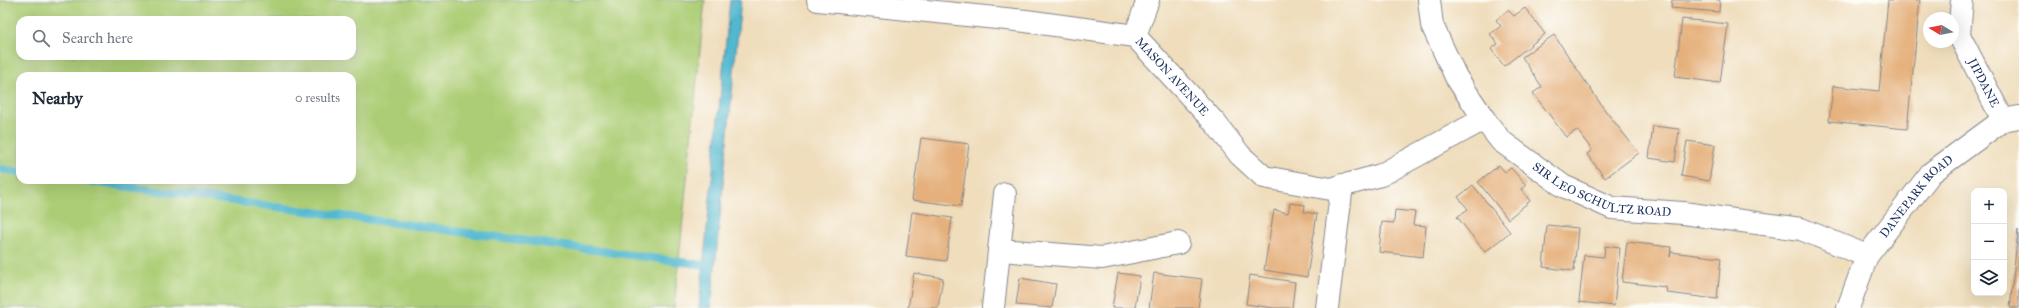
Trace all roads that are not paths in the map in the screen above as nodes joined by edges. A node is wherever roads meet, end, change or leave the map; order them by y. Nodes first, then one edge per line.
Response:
1 (818, 0) edge
2 (1148, 0) edge
3 (1429, 0) edge
4 (1962, 0) edge
5 (1135, 36) junction
6 (2011, 118) edge
7 (1484, 119) junction
8 (1342, 185) junction
9 (1005, 194) dead end
10 (1178, 243) dead end
11 (1000, 250) junction
12 (1867, 256) junction
13 (993, 308) edge
14 (1327, 308) edge
15 (1848, 308) edge

1 - 5 street, MASON AVENUE
2 - 5 street
3 - 7 street, SIR LEO SCHULTZ ROAD
4 - 6 street, JIPDANE
5 - 8 street, MASON AVENUE
6 - 12 street, DANEPARK ROAD
7 - 8 street, MASON AVENUE
7 - 12 street, SIR LEO SCHULTZ ROAD
8 - 14 street
9 - 11 street
10 - 11 street
11 - 13 street
12 - 15 street, DANEPARK ROAD

